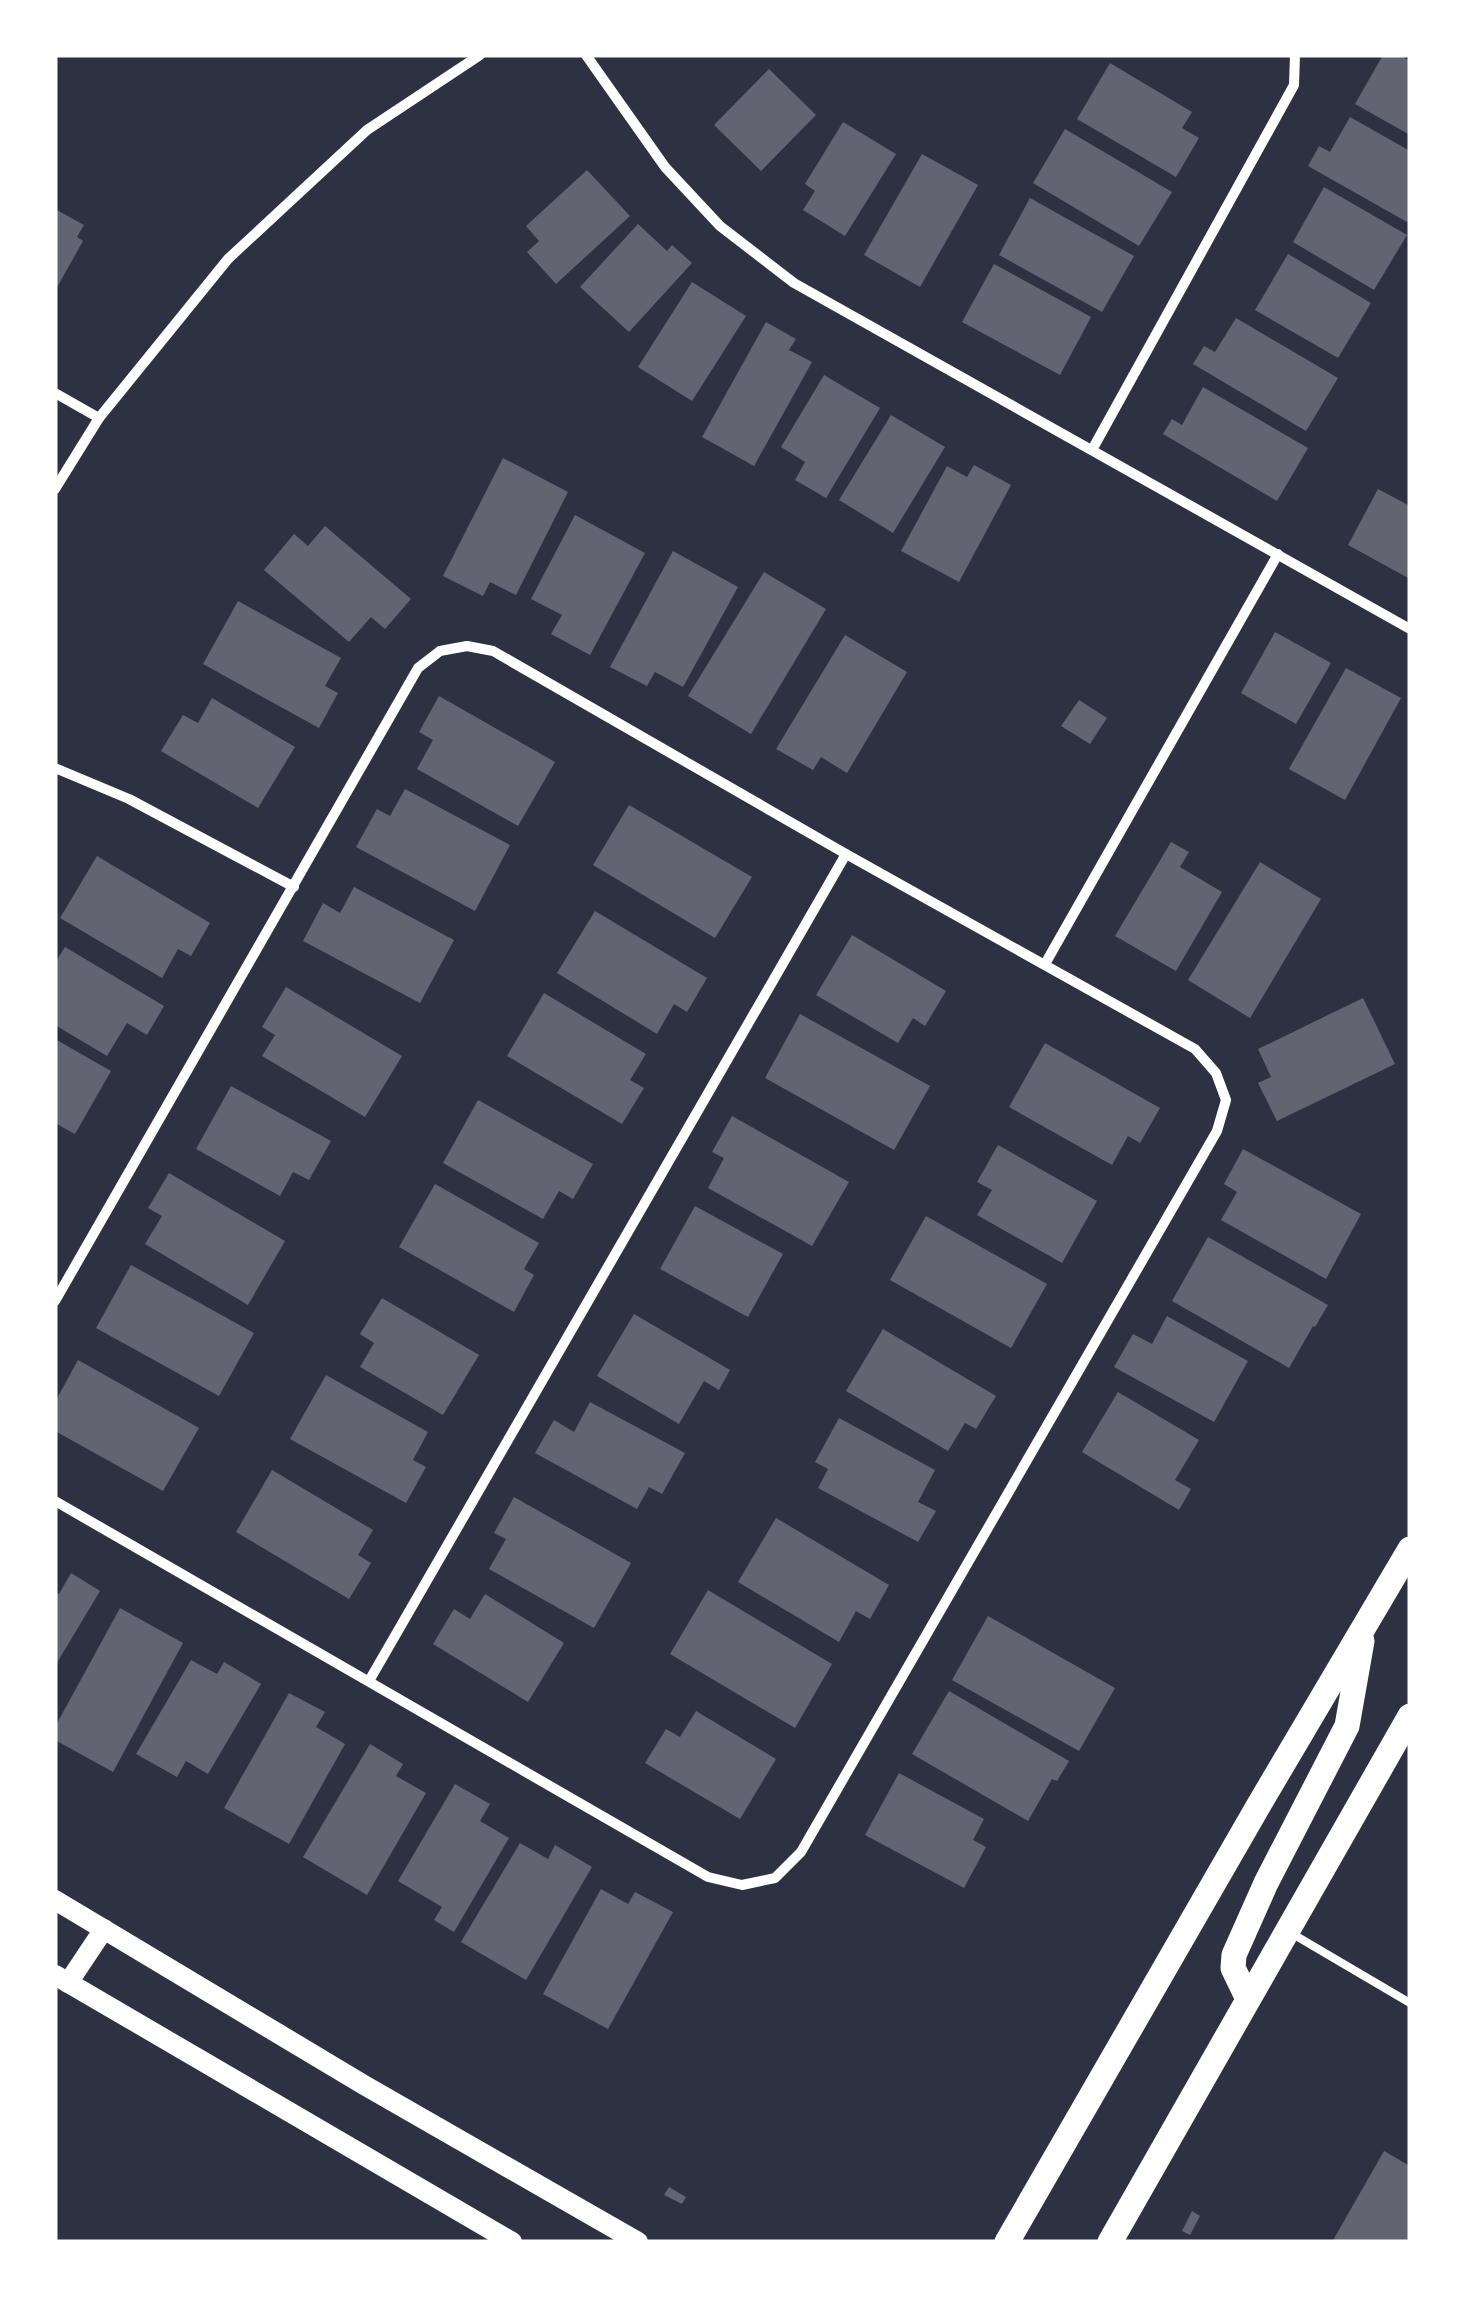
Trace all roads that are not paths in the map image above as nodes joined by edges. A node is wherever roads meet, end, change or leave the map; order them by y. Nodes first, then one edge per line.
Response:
1 (480, 55) edge
2 (586, 55) edge
3 (1295, 55) edge
4 (55, 393) edge
5 (98, 418) junction
6 (1092, 450) junction
7 (55, 489) edge
8 (1278, 554) junction
9 (1410, 628) edge
10 (55, 768) edge
11 (846, 854) junction
12 (294, 887) junction
13 (1045, 964) junction
14 (55, 1301) edge
15 (55, 1501) edge
16 (1410, 1549) edge
17 (1366, 1622) junction
18 (368, 1681) junction
19 (1410, 1716) edge
20 (55, 1900) edge
21 (104, 1929) junction
22 (1287, 1930) junction
23 (62, 1979) edge
24 (1248, 1999) junction
25 (1410, 2003) edge
26 (512, 2242) edge
27 (638, 2242) edge
28 (1007, 2242) edge
29 (1110, 2242) edge

1 - 5 street
2 - 6 street
3 - 6 street
4 - 5 street
5 - 7 street
6 - 8 street
8 - 9 street
8 - 13 street
10 - 12 street
11 - 12 street
11 - 13 street
11 - 18 street
12 - 14 street
13 - 18 street
15 - 18 street
16 - 17 main road
17 - 24 main road
17 - 28 main road
19 - 22 main road
20 - 21 main road
21 - 23 main road
21 - 27 main road
22 - 24 main road
22 - 25 lane
23 - 26 main road
24 - 29 main road

